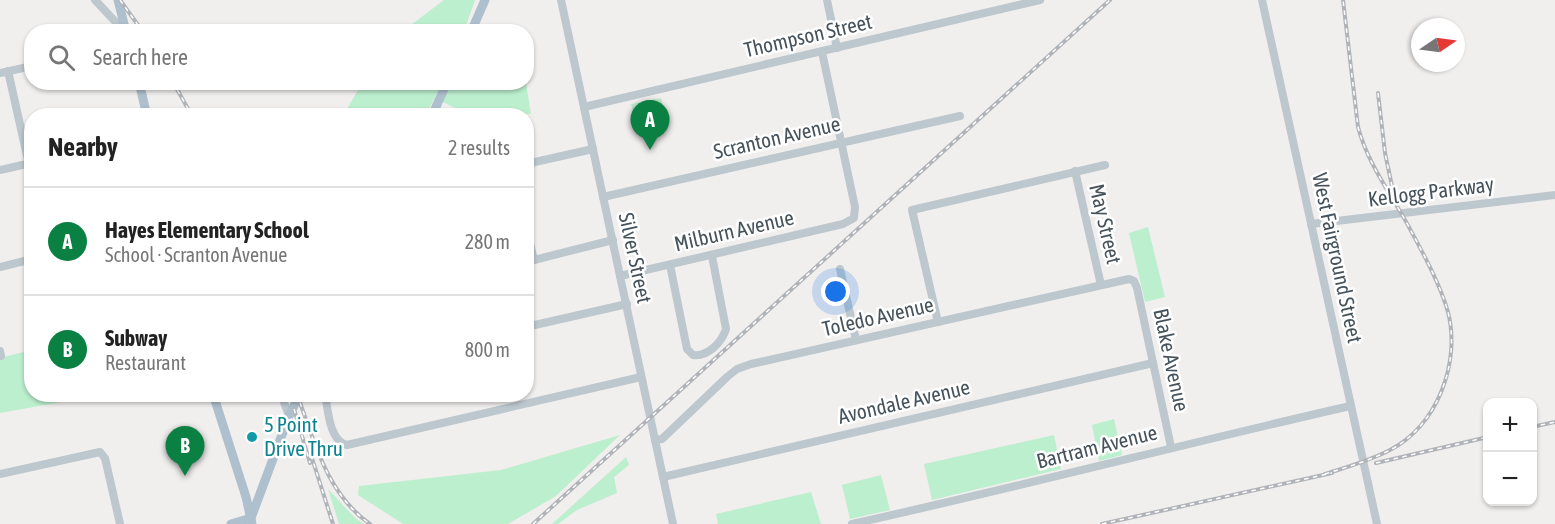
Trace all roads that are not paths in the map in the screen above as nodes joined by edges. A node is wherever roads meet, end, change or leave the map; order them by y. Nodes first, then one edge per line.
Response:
1 (95, 0) edge
2 (118, 0) edge
3 (485, 0) edge
4 (563, 0) edge
5 (827, 0) edge
6 (1040, 0) edge
7 (1262, 0) edge
8 (118, 24) edge
9 (123, 24) edge
10 (474, 24) edge
11 (837, 48) junction
12 (822, 52) junction
13 (24, 68) edge
14 (4, 72) edge
15 (141, 90) edge
16 (443, 90) edge
17 (584, 107) junction
18 (145, 108) edge
19 (436, 108) edge
20 (960, 116) dead end
21 (840, 141) junction
22 (24, 142) edge
23 (593, 149) junction
24 (534, 162) edge
25 (24, 164) edge
26 (1105, 165) dead end
27 (0, 170) edge
28 (1075, 171) junction
29 (1555, 195) edge
30 (603, 197) junction
31 (1311, 224) junction
32 (613, 240) junction
33 (712, 256) junction
34 (534, 260) edge
35 (24, 261) edge
36 (670, 265) junction
37 (0, 267) edge
38 (840, 269) dead end
39 (620, 276) junction
40 (1134, 281) joint
41 (1101, 285) junction
42 (627, 304) junction
43 (938, 321) junction
44 (534, 325) edge
45 (856, 340) junction
46 (1152, 363) junction
47 (641, 377) junction
48 (216, 402) edge
49 (284, 402) edge
50 (296, 402) edge
51 (327, 402) edge
52 (533, 402) edge
53 (534, 402) edge
54 (1350, 406) junction
55 (289, 416) junction
56 (655, 440) junction
57 (1171, 447) junction
58 (0, 474) edge
59 (663, 477) junction
60 (251, 521) edge
61 (120, 524) edge
62 (231, 524) edge
63 (673, 524) edge
64 (852, 524) edge
65 (1377, 524) edge

1 - 8 street
2 - 9 main road
3 - 10 main road
4 - 17 street, Silver Street
5 - 11 street
6 - 11 street, Thompson Street
7 - 31 street, West Fairground Street
11 - 12 street, Thompson Street
12 - 17 street, Thompson Street
12 - 21 street
13 - 14 street
14 - 22 street
15 - 18 main road
16 - 19 main road
17 - 23 street, Silver Street
20 - 21 street, Scranton Avenue
21 - 30 street, Scranton Avenue
21 - 33 street, Milburn Avenue
23 - 24 street
23 - 30 street, Silver Street
25 - 27 street
26 - 28 street
28 - 41 street, May Street
28 - 43 street
29 - 31 street, Kellogg Parkway
30 - 32 street, Silver Street
31 - 54 street, West Fairground Street
32 - 34 street
32 - 39 street, Silver Street
33 - 36 street, Milburn Avenue
33 - 36 street
35 - 37 street
36 - 39 street, Milburn Avenue
38 - 45 street
39 - 42 street, Silver Street
40 - 41 street, Toledo Avenue
40 - 46 street, Blake Avenue
41 - 43 street, Toledo Avenue
42 - 44 street
42 - 47 street, Silver Street
43 - 45 street, Toledo Avenue
45 - 56 street, Toledo Avenue
46 - 57 street, Blake Avenue
46 - 59 street, Avondale Avenue
47 - 53 street
47 - 56 street, Silver Street
48 - 60 main road
49 - 55 street
50 - 55 main road
51 - 52 street
54 - 57 street, Bartram Avenue
54 - 65 street, West Fairground Street
55 - 60 main road
56 - 59 street, Silver Street
57 - 64 street, Bartram Avenue
58 - 61 street
59 - 63 street, Silver Street
60 - 62 main road

